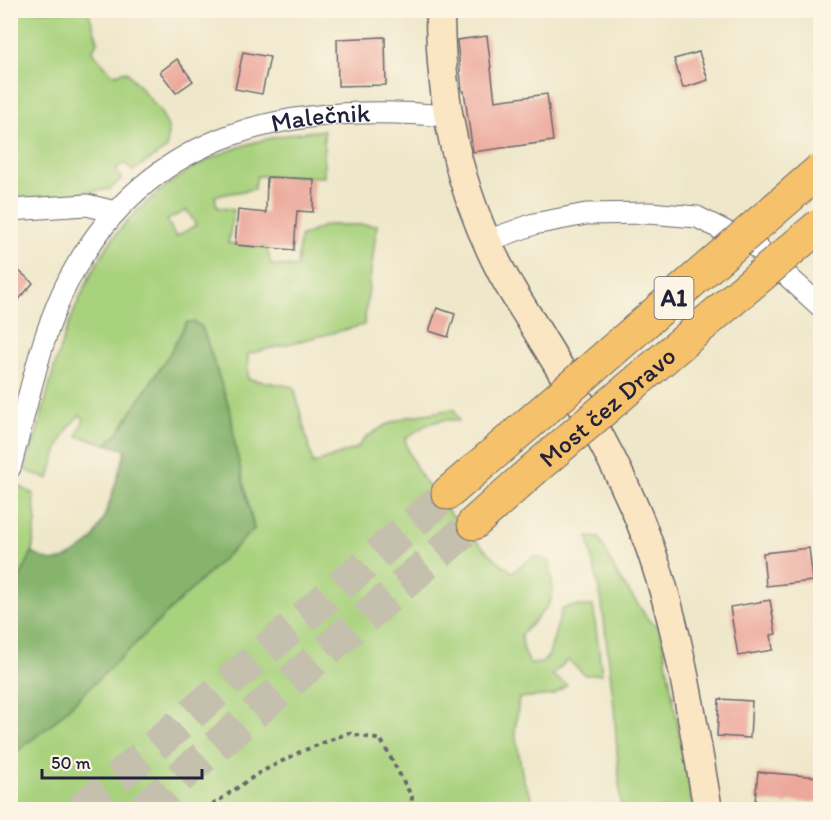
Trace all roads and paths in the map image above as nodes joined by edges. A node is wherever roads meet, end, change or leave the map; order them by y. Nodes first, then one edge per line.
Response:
1 (440, 10) edge
2 (447, 116) junction
3 (820, 170) edge
4 (10, 210) edge
5 (115, 212) junction
6 (820, 225) edge
7 (488, 243) junction
8 (820, 306) edge
9 (10, 468) edge
10 (448, 493) tunnel mouth
11 (474, 524) tunnel mouth
12 (205, 810) edge
13 (411, 810) edge
14 (708, 810) edge

1 - 2 street
2 - 5 street, Malečnik
2 - 7 street
3 - 10 highway, Most čez Dravo / A1, bridge
4 - 5 street
5 - 9 street, Malečnik
6 - 11 highway, Most čez Dravo / A1, bridge
7 - 8 street
7 - 14 street
12 - 13 path

